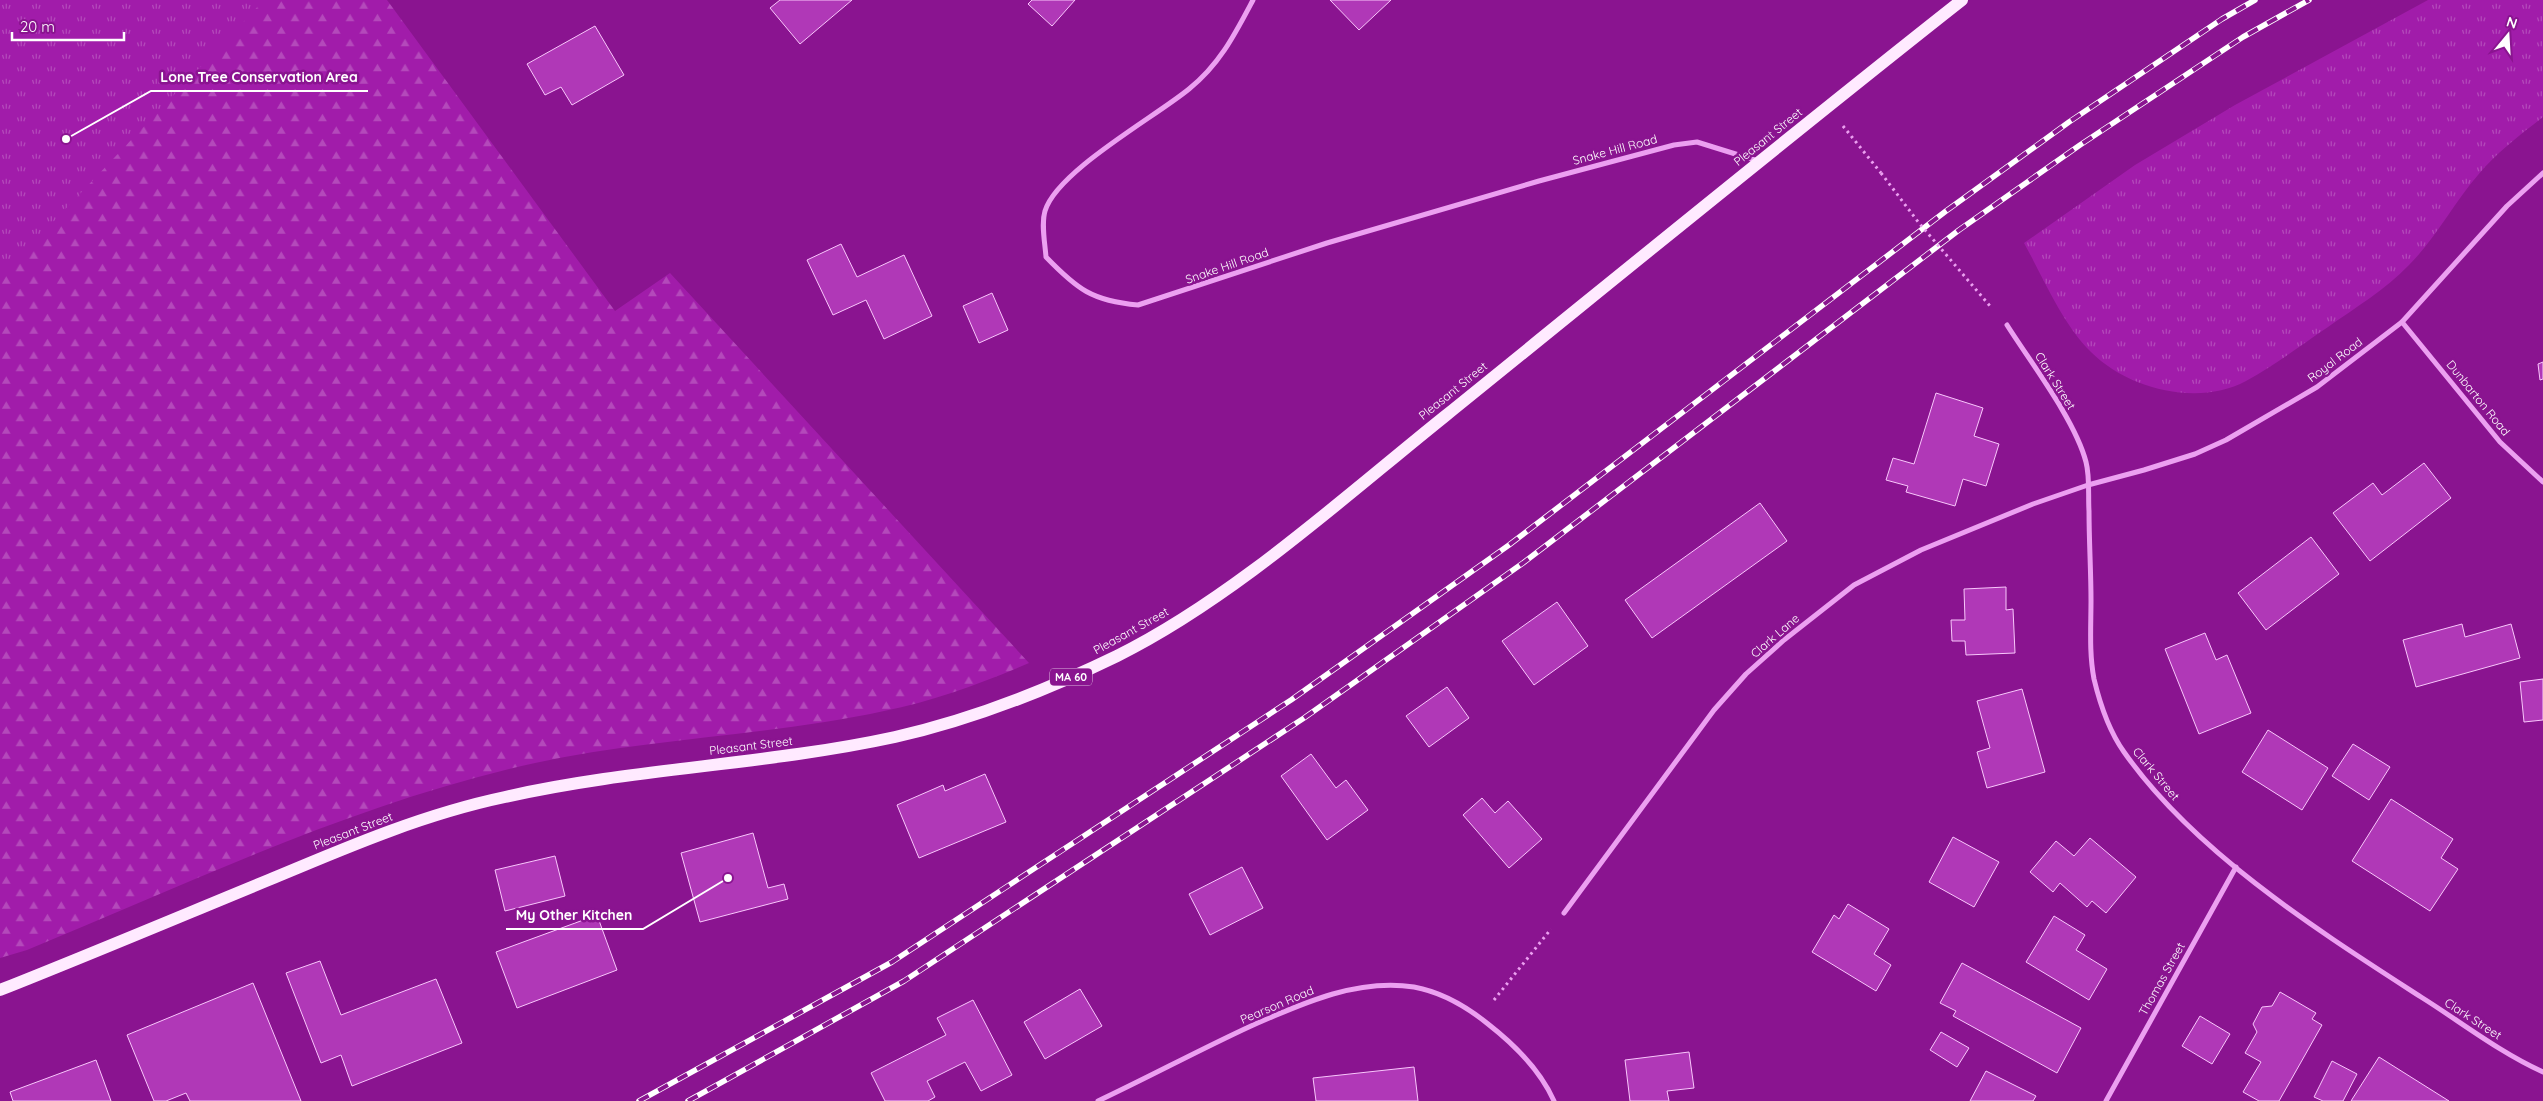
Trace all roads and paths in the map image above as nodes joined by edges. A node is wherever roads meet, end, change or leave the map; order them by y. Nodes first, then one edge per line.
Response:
1 (1253, 0) edge
2 (1962, 0) edge
3 (1827, 106) junction
4 (1760, 162) junction
5 (2543, 173) edge
6 (1990, 306) dead end
7 (2402, 322) junction
8 (2007, 325) dead end
9 (2543, 482) edge
10 (2088, 485) junction
11 (2236, 867) junction
12 (1564, 913) joint
13 (0, 990) edge
14 (1480, 1017) junction
15 (2543, 1072) edge
16 (1105, 1099) edge
17 (1098, 1101) edge
18 (1554, 1101) edge
19 (2106, 1101) edge

1 - 4 street, Snake Hill Road
2 - 3 main road, Pleasant Street / MA 60
3 - 4 main road, Pleasant Street / MA 60
3 - 6 path, bridge
4 - 13 main road, Pleasant Street / MA 60
5 - 7 street, Royal Road
7 - 9 street, Dunbarton Road
7 - 10 street, Royal Road
8 - 10 street, Clark Street
10 - 11 street, Clark Street
10 - 12 street, Clark Lane
11 - 15 street, Clark Street
11 - 19 street, Thomas Street
12 - 14 path
14 - 16 street, Pearson Road
14 - 18 street, Pearson Road
16 - 17 street, Pearson Road

